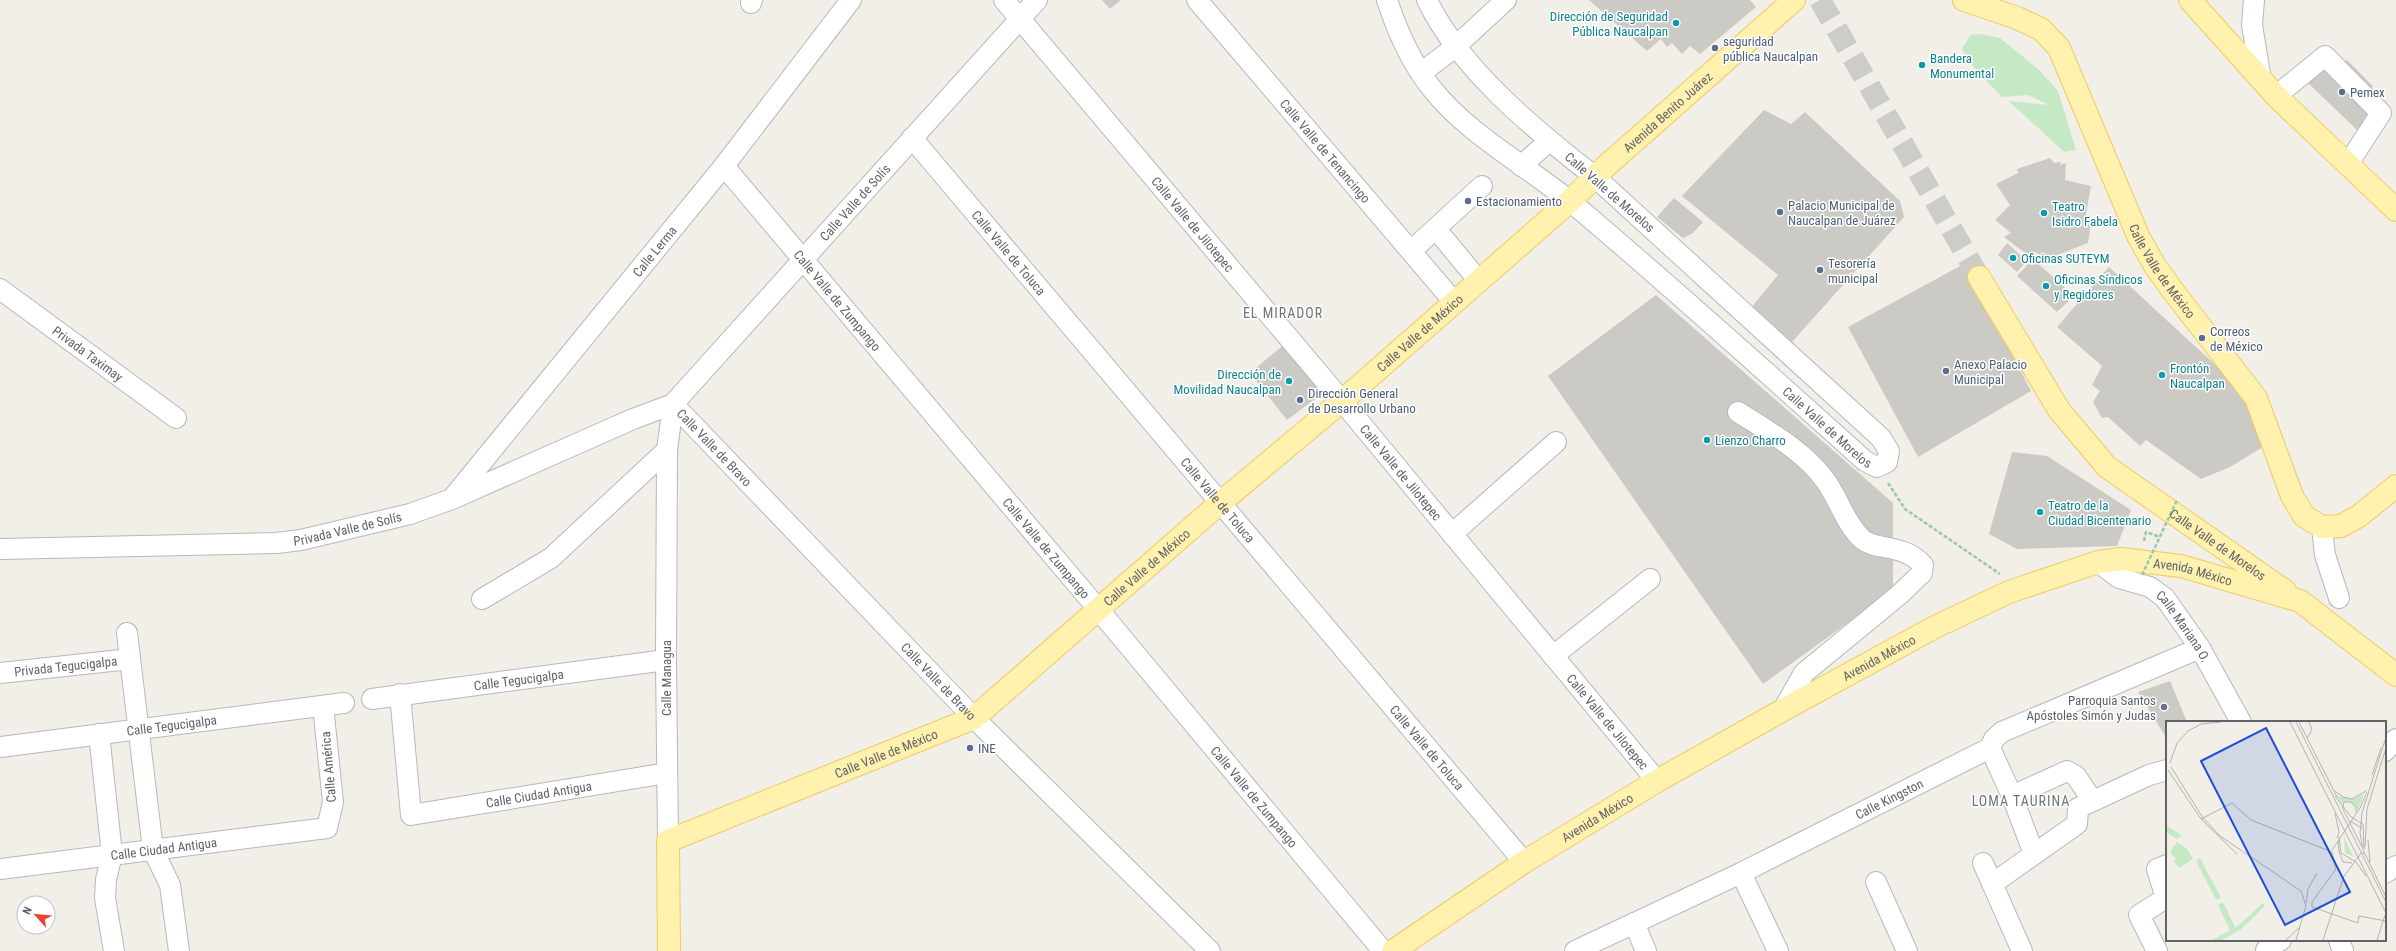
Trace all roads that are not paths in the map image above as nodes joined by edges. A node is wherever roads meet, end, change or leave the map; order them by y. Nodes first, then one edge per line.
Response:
1 (851, 0) edge
2 (1004, 0) edge
3 (1037, 0) edge
4 (1197, 0) edge
5 (1387, 0) edge
6 (1427, 0) edge
7 (1506, 0) edge
8 (1794, 0) edge
9 (1964, 0) edge
10 (2190, 0) edge
11 (2254, 0) edge
12 (1019, 18) junction
13 (1455, 47) junction
14 (1421, 73) junction
15 (2262, 80) junction
16 (2276, 96) junction
17 (912, 138) junction
18 (1550, 141) junction
19 (2348, 164) junction
20 (724, 166) junction
21 (1521, 166) junction
22 (1595, 177) junction
23 (1482, 186) dead end
24 (1570, 201) junction
25 (2396, 210) edge
26 (1436, 229) junction
27 (1411, 252) junction
28 (803, 258) junction
29 (1979, 277) tunnel mouth
30 (1478, 280) junction
31 (0, 289) edge
32 (1454, 302) junction
33 (1342, 401) junction
34 (674, 404) junction
35 (1738, 412) dead end
36 (176, 418) dead end
37 (1556, 442) dead end
38 (667, 450) junction
39 (2393, 493) edge
40 (452, 499) junction
41 (1220, 503) junction
42 (2322, 527) junction
43 (1452, 534) junction
44 (0, 549) edge
45 (2098, 562) junction
46 (1650, 579) dead end
47 (2340, 598) dead end
48 (482, 599) dead end
49 (2300, 601) junction
50 (1098, 609) junction
51 (127, 633) dead end
52 (2200, 648) junction
53 (1553, 656) junction
54 (130, 659) junction
55 (666, 660) junction
56 (0, 673) edge
57 (2396, 675) edge
58 (400, 694) junction
59 (372, 699) dead end
60 (344, 703) dead end
61 (323, 706) junction
62 (1783, 710) junction
63 (974, 718) junction
64 (2240, 721) edge
65 (140, 729) junction
66 (99, 734) junction
67 (0, 747) edge
68 (1990, 748) junction
69 (2166, 770) edge
70 (666, 773) junction
71 (1657, 781) junction
72 (2012, 796) junction
73 (2085, 804) junction
74 (327, 828) joint
75 (668, 841) junction
76 (153, 850) junction
77 (112, 854) junction
78 (2034, 854) junction
79 (1524, 862) junction
80 (1983, 863) dead end
81 (2396, 866) edge
82 (2162, 867) edge
83 (0, 869) edge
84 (2386, 872) edge
85 (1741, 873) junction
86 (1876, 882) dead end
87 (1992, 884) junction
88 (1634, 923) junction
89 (2339, 941) edge
90 (114, 951) edge
91 (179, 951) edge
92 (669, 951) edge
93 (1210, 951) edge
94 (1382, 951) edge
95 (1393, 951) edge
96 (1575, 951) edge
97 (1646, 951) edge
98 (1778, 951) edge
99 (1907, 951) edge
100 (2022, 951) edge
101 (2157, 951) edge
102 (2343, 951) edge

1 - 20 street, Calle Lerma
2 - 12 street, Calle Valle de Jilotepec
3 - 12 street, Calle Valle de Solís
4 - 27 street, Calle Valle de Tenancingo
5 - 14 street, Calle Valle de Morelos
6 - 13 street, Calle Valle de Morelos
7 - 13 street
8 - 22 main road, Avenida Benito Juárez
9 - 42 main road, Calle Valle de México
10 - 15 main road
11 - 15 street
12 - 17 street, Calle Valle de Solís
12 - 33 street, Calle Valle de Jilotepec
13 - 14 street
13 - 18 street, Calle Valle de Morelos
14 - 21 street, Calle Valle de Morelos
15 - 16 main road
16 - 19 main road
16 - 19 street
17 - 28 street, Calle Valle de Solís
17 - 41 street, Calle Valle de Toluca
18 - 21 street
18 - 22 street, Calle Valle de Morelos
19 - 25 main road
20 - 28 street, Calle Valle de Zumpango
20 - 40 street, Calle Lerma
21 - 24 street, Calle Valle de Morelos
22 - 24 main road, Avenida Benito Juárez
22 - 24 street, Calle Valle de Morelos
23 - 26 street
24 - 30 main road, Calle Valle de México
26 - 27 street
26 - 30 street
27 - 32 street, Calle Valle de Tenancingo
28 - 34 street, Calle Valle de Solís
28 - 50 street, Calle Valle de Zumpango
29 - 49 main road, Calle Valle de Morelos
30 - 32 main road, Calle Valle de México
31 - 36 street, Privada Taximay
32 - 33 main road, Calle Valle de México
33 - 41 main road, Calle Valle de México
33 - 43 street, Calle Valle de Jilotepec
34 - 38 street, Calle Managua
34 - 40 street, Privada Valle de Solís
34 - 63 street, Calle Valle de Bravo
35 - 62 street
37 - 43 street
38 - 48 street
38 - 55 street, Calle Managua
39 - 42 main road
40 - 44 street, Privada Valle de Solís
41 - 50 main road, Calle Valle de México
41 - 79 street, Calle Valle de Toluca
42 - 47 street
43 - 53 street, Calle Valle de Jilotepec
45 - 49 main road, Avenida México
45 - 52 street, Calle Mariana O.
45 - 62 main road, Avenida México
46 - 53 street
49 - 57 main road, Avenida México
50 - 63 main road, Calle Valle de México
50 - 94 street, Calle Valle de Zumpango
51 - 54 street, Privada Tegucigalpa
52 - 64 street, Calle Mariana O.
52 - 68 street, Calle Kingston
53 - 71 street, Calle Valle de Jilotepec
54 - 56 street, Privada Tegucigalpa
54 - 65 street, Privada Tegucigalpa
55 - 58 street, Calle Tegucigalpa
55 - 70 street, Calle Managua
58 - 59 street, Calle Tegucigalpa
58 - 70 street, Calle Ciudad Antigua
60 - 61 street, Calle Tegucigalpa
61 - 65 street, Calle Tegucigalpa
61 - 74 street, Calle América
62 - 71 main road, Avenida México
63 - 75 main road, Calle Valle de México
63 - 93 street, Calle Valle de Bravo
65 - 66 street, Calle Tegucigalpa
65 - 76 street, Privada Tegucigalpa
66 - 67 street, Calle Tegucigalpa
66 - 77 street
68 - 72 street
68 - 85 street, Calle Kingston
69 - 73 street
70 - 75 street, Calle Managua
71 - 79 main road, Avenida México
72 - 73 street
72 - 78 street
73 - 78 street
74 - 76 street, Calle Ciudad Antigua
75 - 92 main road, Calle Managua
76 - 77 street, Calle Ciudad Antigua
76 - 91 street, Privada Tegucigalpa
77 - 83 street, Calle Ciudad Antigua
77 - 90 street
78 - 87 street
79 - 95 main road, Avenida México
80 - 87 street
81 - 84 street
82 - 101 street
85 - 88 street, Calle Kingston
85 - 98 street
86 - 99 street
87 - 100 street
88 - 96 street, Calle Kingston
88 - 97 street
89 - 102 street

